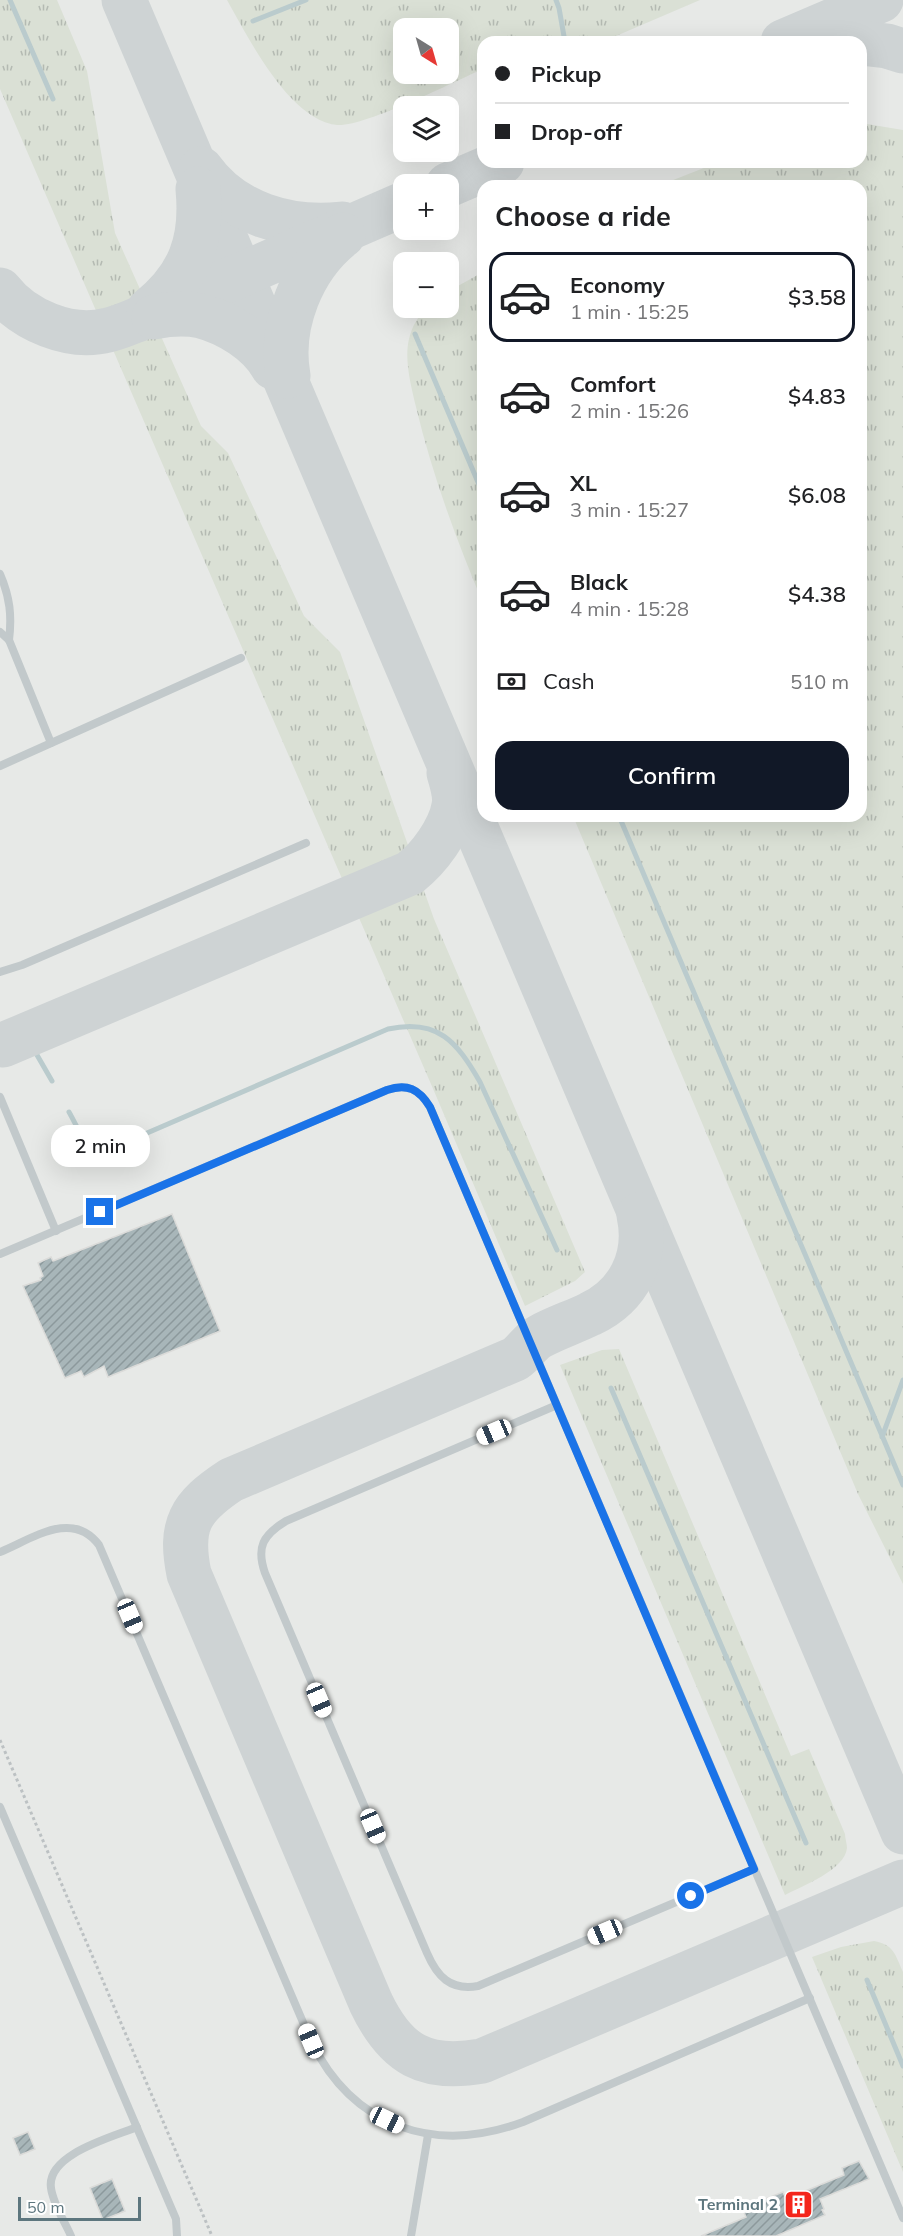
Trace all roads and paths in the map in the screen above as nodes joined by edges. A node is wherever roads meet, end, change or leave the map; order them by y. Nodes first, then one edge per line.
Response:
1 (0, 574) edge
2 (0, 632) edge
3 (9, 640) junction
4 (241, 658) dead end
5 (51, 743) junction
6 (0, 766) edge
7 (306, 843) dead end
8 (0, 972) edge
9 (0, 1097) edge
10 (56, 1231) junction
11 (0, 1254) edge
12 (557, 1405) junction
13 (0, 1552) edge
14 (0, 1740) edge
15 (0, 1807) edge
16 (754, 1869) junction
17 (810, 1998) junction
18 (137, 2127) junction
19 (428, 2135) junction
20 (903, 2218) edge
21 (71, 2236) edge
22 (177, 2236) edge
23 (212, 2236) edge
24 (411, 2236) edge

1 - 3 lane
2 - 3 lane
3 - 5 lane
4 - 5 lane
5 - 6 lane
7 - 8 lane
9 - 10 lane
10 - 11 lane
10 - 12 lane
12 - 16 lane
12 - 16 lane
13 - 19 lane
14 - 23 path
15 - 18 lane
16 - 17 lane
17 - 19 lane
17 - 20 lane
18 - 21 lane
18 - 22 lane
19 - 24 lane

